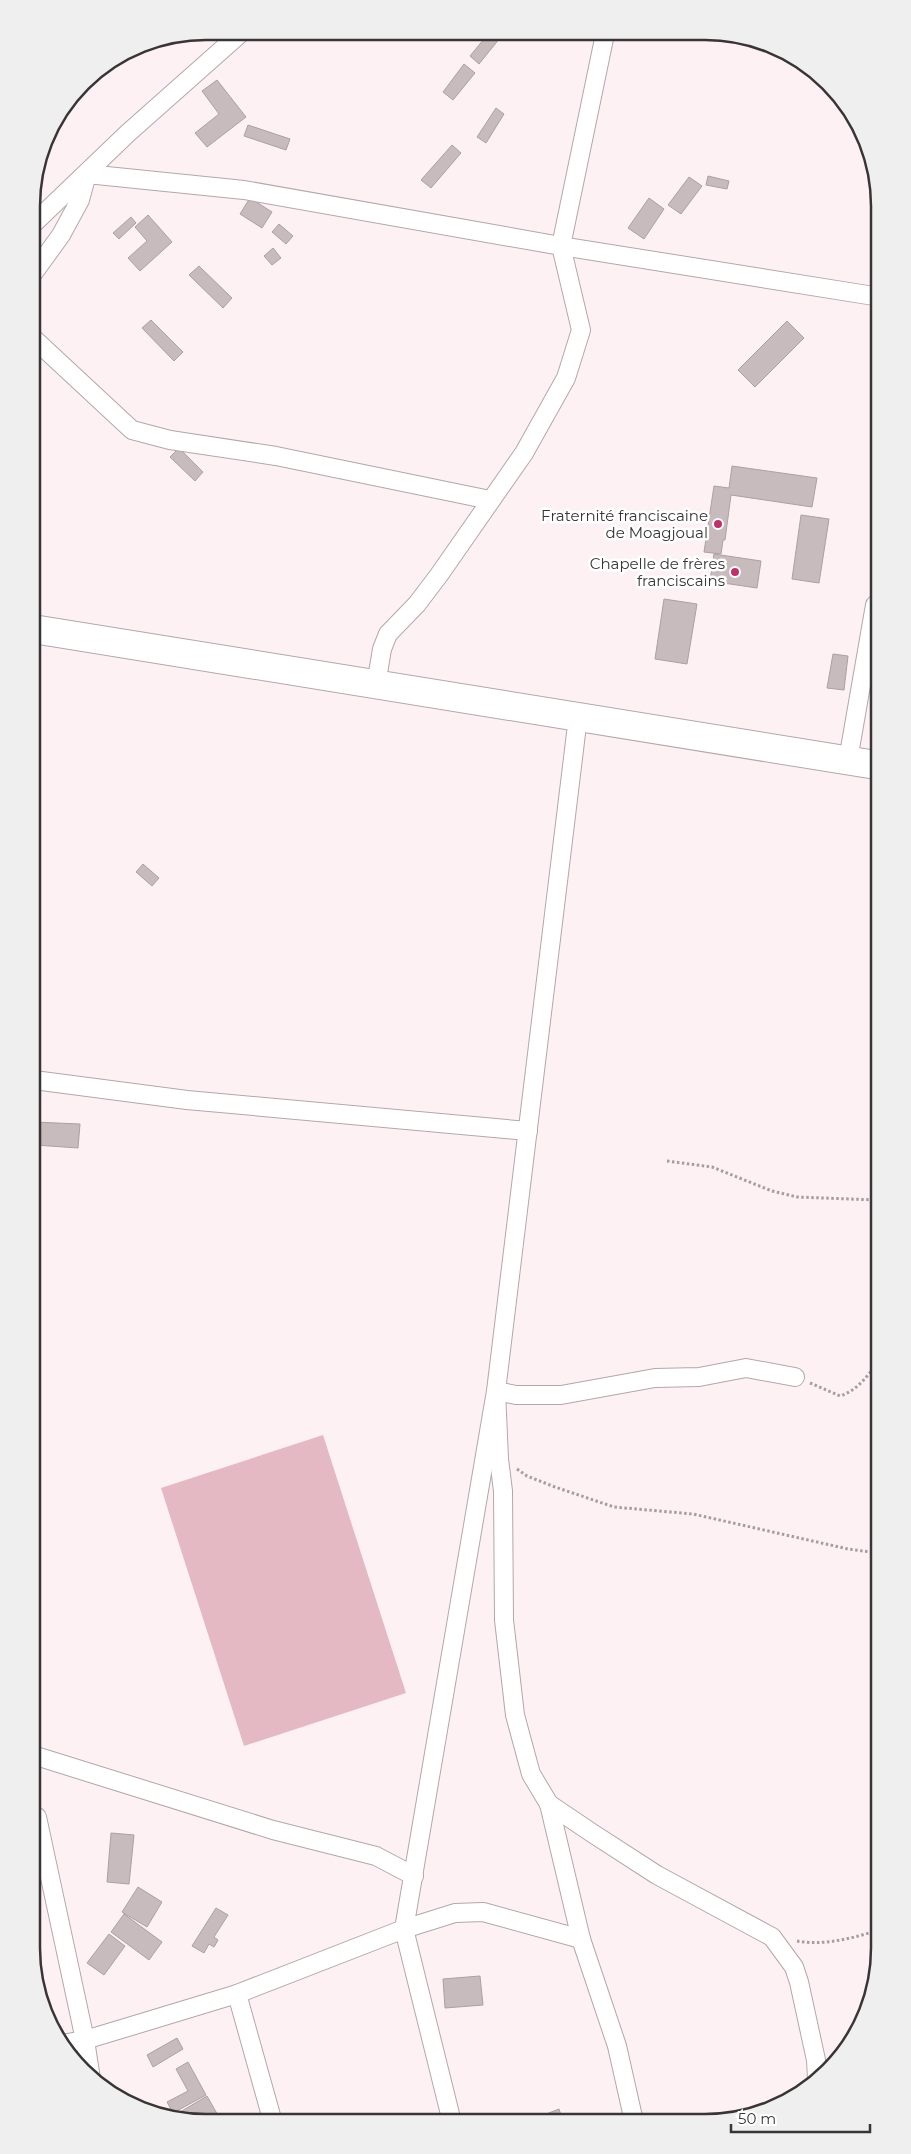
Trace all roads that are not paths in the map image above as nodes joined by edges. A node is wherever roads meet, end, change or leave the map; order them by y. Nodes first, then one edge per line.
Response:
1 (234, 40) edge
2 (603, 40) edge
3 (87, 174) junction
4 (40, 218) edge
5 (561, 246) junction
6 (40, 264) edge
7 (871, 296) edge
8 (40, 344) edge
9 (490, 500) junction
10 (871, 628) edge
11 (40, 630) edge
12 (376, 685) junction
13 (578, 717) junction
14 (848, 760) junction
15 (871, 764) edge
16 (40, 1081) edge
17 (528, 1131) junction
18 (795, 1376) road end
19 (496, 1391) junction
20 (40, 1757) edge
21 (549, 1804) junction
22 (40, 1831) edge
23 (414, 1876) junction
24 (404, 1929) junction
25 (581, 1939) junction
26 (238, 1994) junction
27 (85, 2040) junction
28 (70, 2043) edge
29 (89, 2065) edge
30 (821, 2065) edge
31 (271, 2114) edge
32 (450, 2114) edge
33 (631, 2114) edge

1 - 3 street
2 - 5 street
3 - 4 street
3 - 5 street
3 - 6 street
5 - 7 street
5 - 9 street
8 - 9 street
9 - 12 street
10 - 14 street
11 - 12 main road
12 - 13 main road
13 - 14 main road
13 - 17 street
14 - 15 main road
16 - 17 street
17 - 19 street
18 - 19 street
19 - 21 street
19 - 23 street
20 - 23 street
21 - 25 street
21 - 30 street
22 - 27 street
23 - 24 street
24 - 25 street
24 - 26 street
24 - 32 street
25 - 33 street
26 - 27 street
26 - 31 street
27 - 28 street
27 - 29 street

